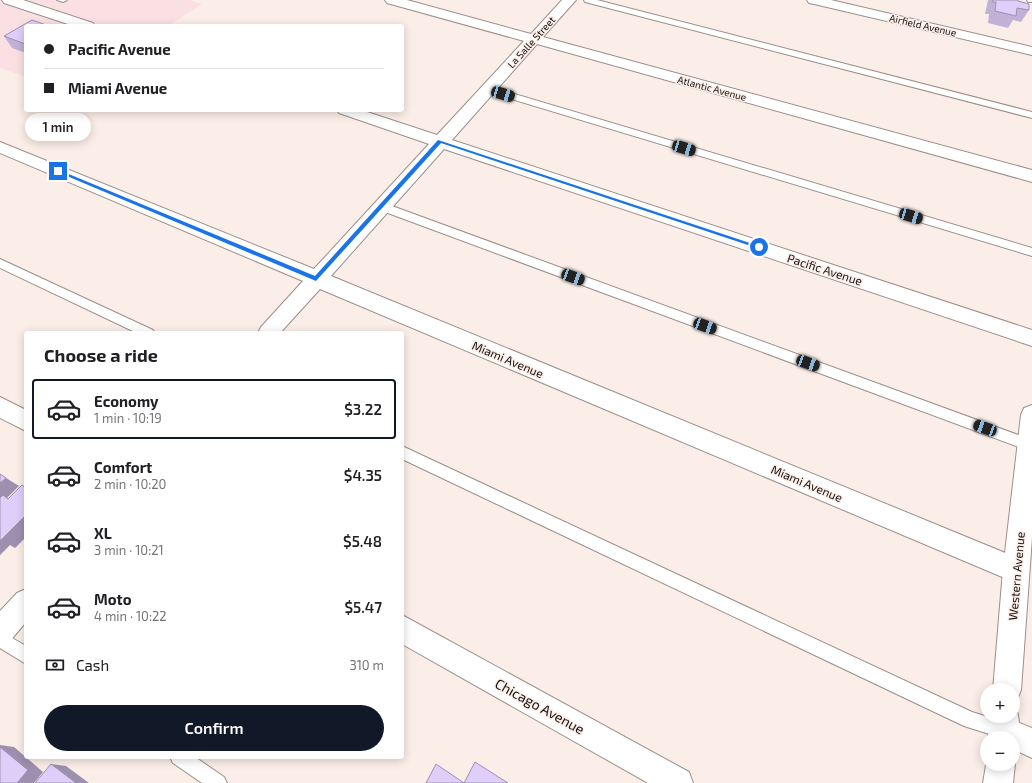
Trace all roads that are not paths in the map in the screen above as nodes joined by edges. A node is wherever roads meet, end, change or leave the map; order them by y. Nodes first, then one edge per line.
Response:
1 (9, 0) edge
2 (392, 0) edge
3 (569, 0) edge
4 (588, 0) edge
5 (814, 0) edge
6 (82, 24) edge
7 (534, 39) junction
8 (1032, 51) edge
9 (488, 89) junction
10 (351, 112) edge
11 (1032, 114) edge
12 (440, 141) junction
13 (0, 147) edge
14 (1032, 176) edge
15 (382, 206) junction
16 (1032, 252) edge
17 (0, 263) edge
18 (316, 279) junction
19 (145, 331) edge
20 (270, 331) edge
21 (1032, 338) edge
22 (0, 407) edge
23 (1032, 415) edge
24 (24, 420) edge
25 (1029, 444) junction
26 (404, 453) edge
27 (1024, 570) edge
28 (24, 604) edge
29 (404, 630) edge
30 (0, 631) edge
31 (0, 639) edge
32 (24, 655) edge
33 (1008, 683) edge
34 (1004, 728) edge
35 (1032, 743) edge
36 (182, 759) edge
37 (999, 771) edge
38 (218, 783) edge
39 (678, 783) edge
40 (998, 783) edge

1 - 6 street
2 - 7 street, Atlantic Avenue
3 - 7 street, La Salle Street
4 - 11 lane
5 - 8 street, Airfield Avenue
7 - 9 street, La Salle Street
7 - 14 street, Atlantic Avenue
9 - 12 street, La Salle Street
9 - 16 lane
10 - 12 street, Pacific Avenue
12 - 15 street, La Salle Street
12 - 21 street, Pacific Avenue
13 - 18 street, Miami Avenue
15 - 18 street, La Salle Street
15 - 25 lane
17 - 19 lane
18 - 20 street, La Salle Street
18 - 27 street, Miami Avenue
22 - 24 street
23 - 25 street, Western Avenue
25 - 27 street, Western Avenue
26 - 34 lane
27 - 33 street, Western Avenue
28 - 30 street
29 - 39 street, Chicago Avenue
31 - 32 lane
34 - 35 street
36 - 38 lane
37 - 40 street

